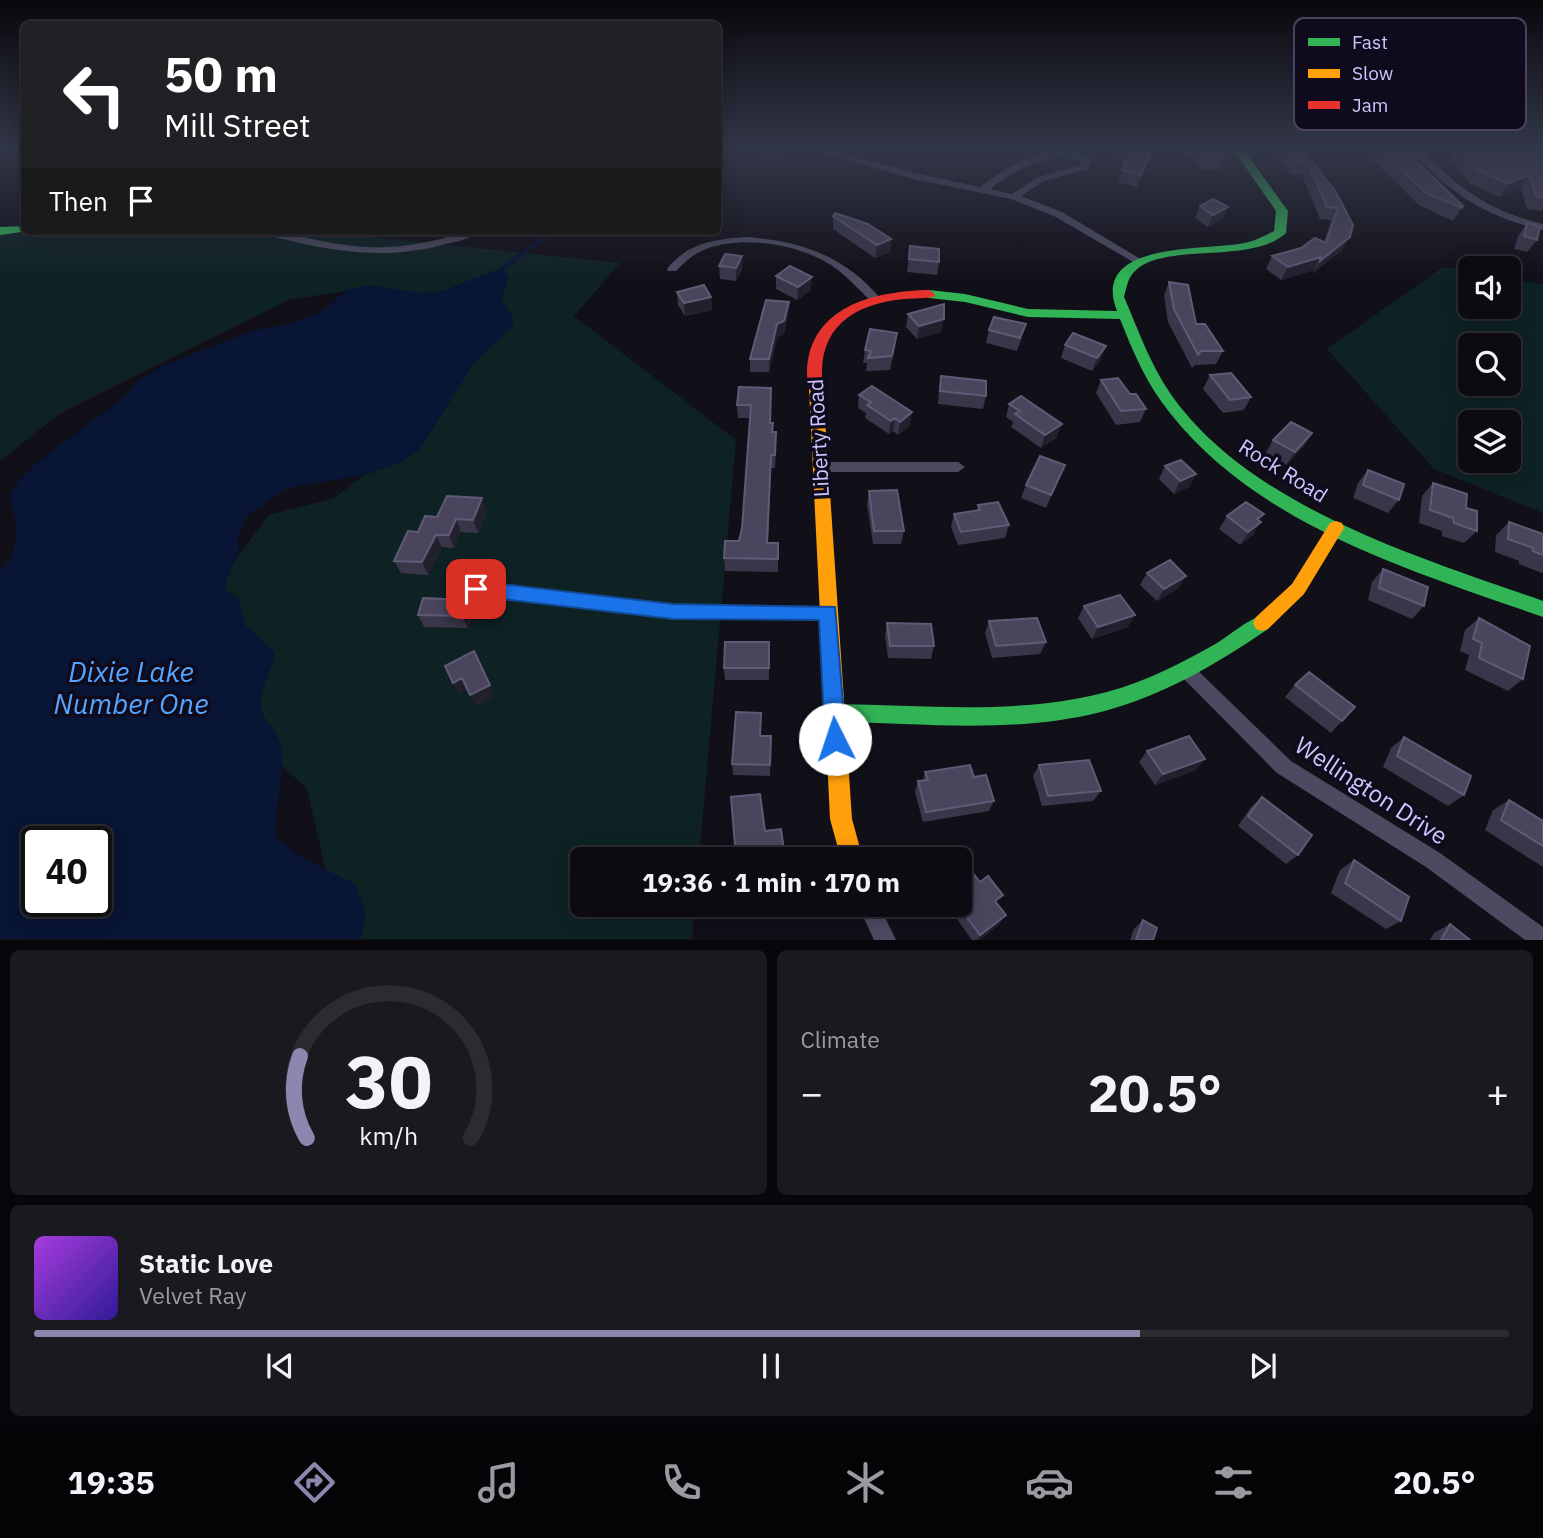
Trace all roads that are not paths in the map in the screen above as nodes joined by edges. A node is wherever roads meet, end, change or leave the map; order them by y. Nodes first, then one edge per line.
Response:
1 (998, 193) edge
2 (1020, 193) edge
3 (1269, 193) edge
4 (1458, 193) edge
5 (1014, 197) junction
6 (1543, 227) edge
7 (21, 229) edge
8 (0, 231) edge
9 (281, 235) edge
10 (468, 236) dead end
11 (1139, 261) junction
12 (672, 269) dead end
13 (875, 299) junction
14 (1126, 315) junction
15 (820, 467) junction
16 (958, 467) dead end
17 (1336, 528) junction
18 (476, 589) dead end
19 (1543, 609) edge
20 (828, 612) junction
21 (1185, 669) junction
22 (834, 712) junction
23 (849, 847) edge
24 (874, 917) edge
25 (886, 940) edge
26 (1543, 940) edge

1 - 5 street
2 - 5 street
3 - 11 street
4 - 6 street
5 - 11 street
7 - 8 street
9 - 10 street
11 - 14 street, Rock Road
12 - 13 street
13 - 14 street, Liberty Road
13 - 15 street, Liberty Road
14 - 17 street, Rock Road
15 - 16 street
15 - 20 street, Liberty Road
17 - 19 street, Rock Road
17 - 21 street
18 - 20 street
20 - 22 street, Liberty Road
21 - 22 street
21 - 26 street, Wellington Drive
22 - 23 street, Liberty Road
24 - 25 street

